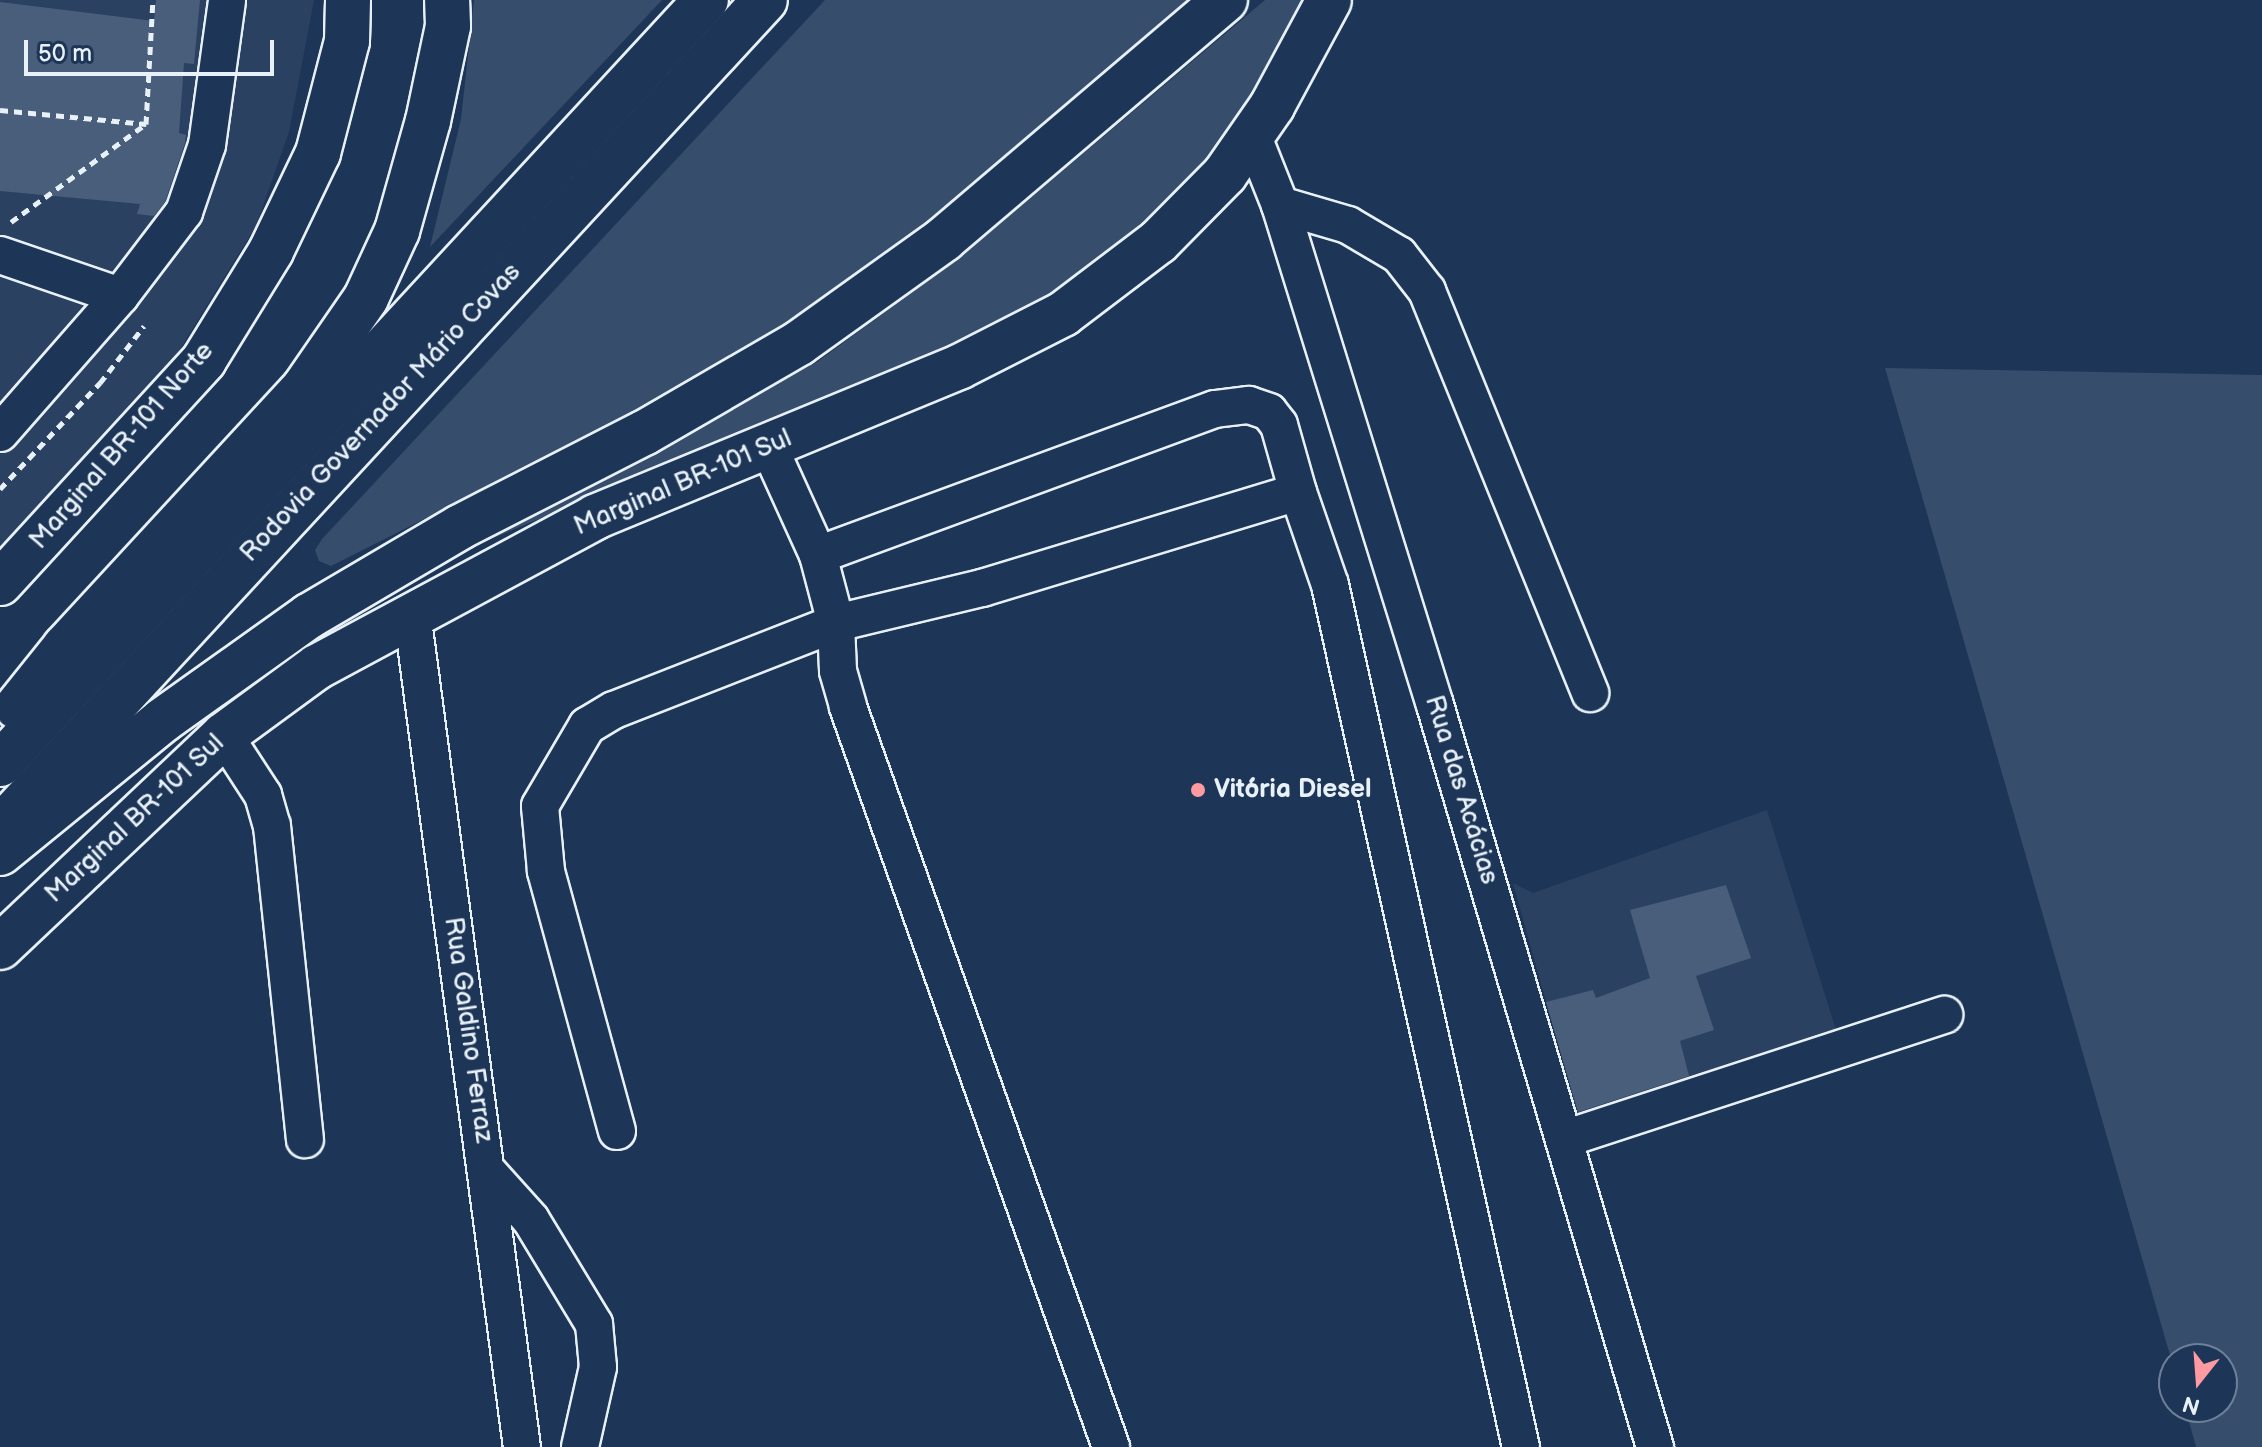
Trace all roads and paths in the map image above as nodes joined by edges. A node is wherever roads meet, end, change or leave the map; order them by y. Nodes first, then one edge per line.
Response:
1 (153, 0) edge
2 (227, 0) edge
3 (447, 0) edge
4 (706, 0) edge
5 (765, 0) edge
6 (1225, 0) edge
7 (1329, 0) edge
8 (348, 20) edge
9 (0, 110) edge
10 (146, 124) junction
11 (1253, 137) junction
12 (1280, 205) junction
13 (0, 229) edge
14 (0, 255) edge
15 (120, 296) junction
16 (0, 433) edge
17 (769, 447) junction
18 (1298, 492) junction
19 (818, 555) junction
20 (0, 583) edge
21 (412, 613) junction
22 (836, 623) junction
23 (1590, 693) dead end
24 (0, 729) edge
25 (224, 735) junction
26 (0, 764) edge
27 (0, 829) edge
28 (0, 853) edge
29 (0, 947) edge
30 (1944, 1015) dead end
31 (617, 1131) dead end
32 (1567, 1138) junction
33 (305, 1139) dead end
34 (488, 1172) junction
35 (522, 1447) edge
36 (580, 1447) edge
37 (1111, 1447) edge
38 (1521, 1447) edge
39 (1655, 1447) edge

1 - 10 path
2 - 15 street
3 - 24 main road
4 - 26 main road, Rodovia Governador Mário Covas
5 - 27 main road, Rodovia Governador Mário Covas
6 - 28 main road
7 - 11 main road, Marginal BR-101 Sul
8 - 20 main road, Marginal BR-101 Norte
9 - 10 path
10 - 13 path
11 - 12 street, Rua das Acácias
11 - 17 main road, Marginal BR-101 Sul
12 - 23 street
12 - 32 street, Rua das Acácias
14 - 15 street
15 - 16 street
17 - 19 street
17 - 21 main road, Marginal BR-101 Sul
18 - 19 street
18 - 22 street
18 - 38 street
19 - 22 street
21 - 25 main road, Marginal BR-101 Sul
21 - 34 street, Rua Galdino Ferraz
22 - 31 street
22 - 37 street
25 - 29 main road, Marginal BR-101 Sul
25 - 33 street
30 - 32 street
32 - 39 street, Rua das Acácias
34 - 35 street, Rua Galdino Ferraz
34 - 36 street

